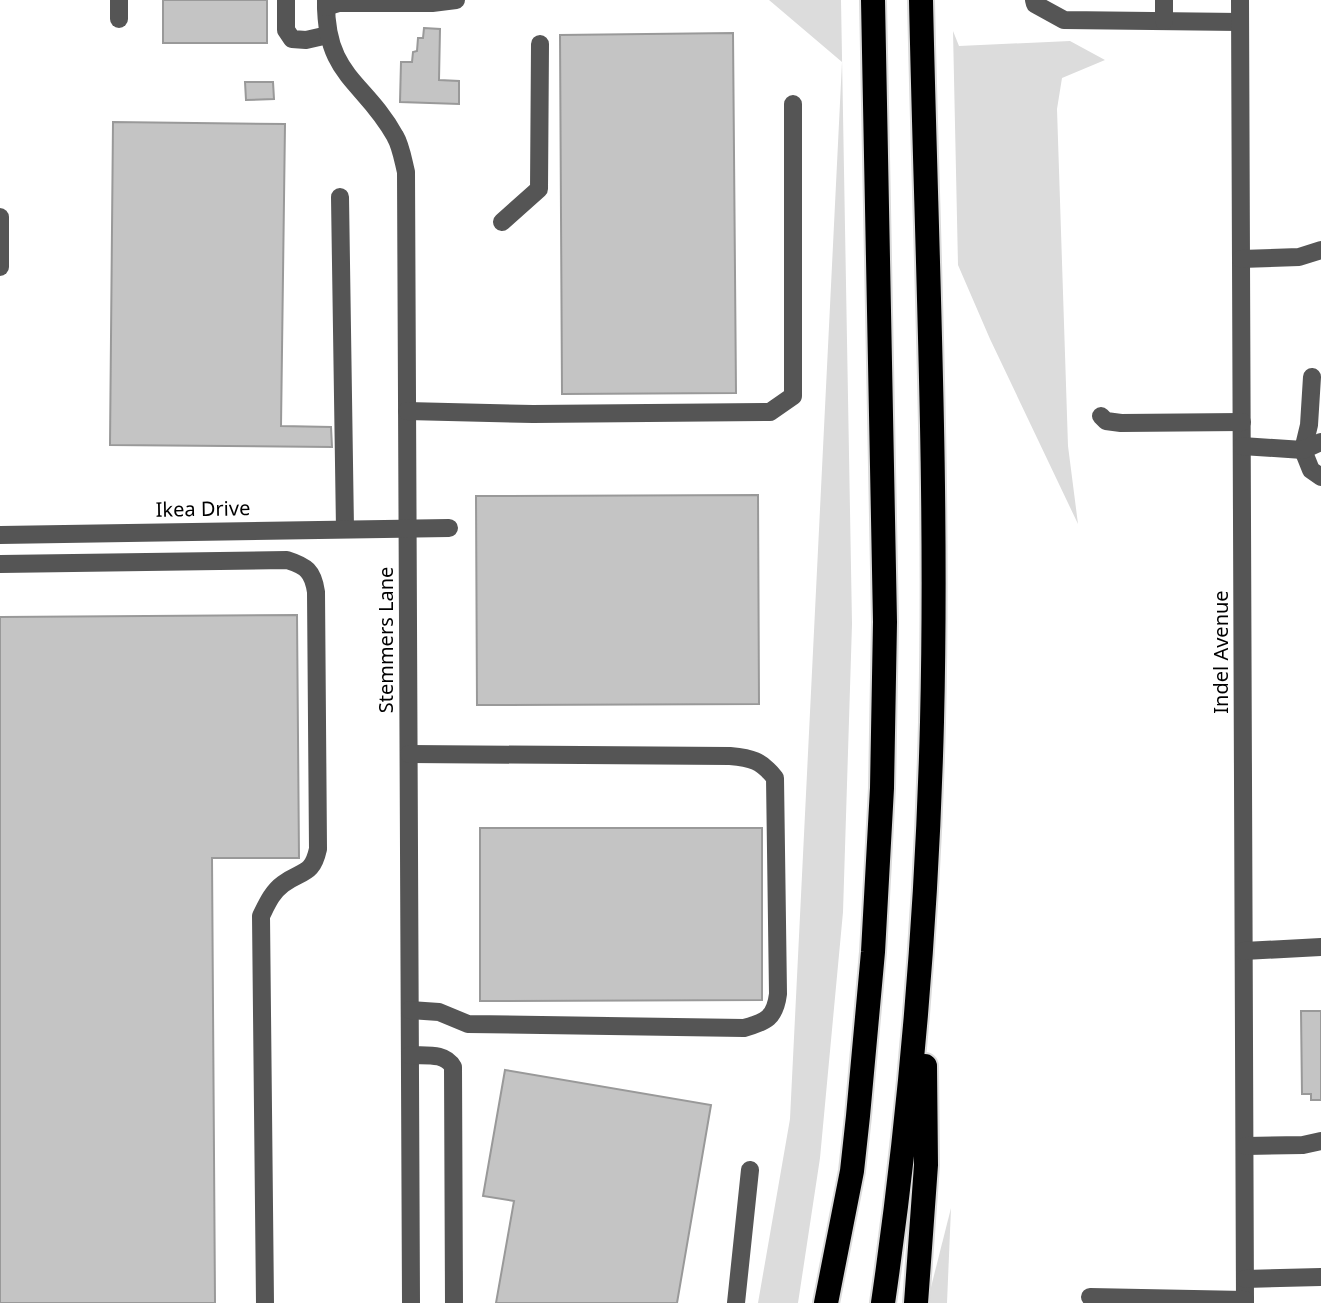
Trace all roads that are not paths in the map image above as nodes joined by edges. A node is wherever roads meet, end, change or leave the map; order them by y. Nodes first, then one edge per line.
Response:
1 (119, 0) edge
2 (286, 0) edge
3 (456, 0) edge
4 (873, 0) edge
5 (921, 0) edge
6 (1034, 0) edge
7 (1164, 0) edge
8 (1240, 0) edge
9 (326, 4) edge
10 (119, 19) dead end
11 (1164, 21) junction
12 (1240, 22) junction
13 (328, 35) junction
14 (540, 44) dead end
15 (793, 104) dead end
16 (340, 197) dead end
17 (0, 217) edge
18 (502, 222) dead end
19 (1321, 250) edge
20 (1241, 259) junction
21 (0, 267) edge
22 (1312, 377) dead end
23 (407, 411) junction
24 (1101, 416) dead end
25 (1242, 422) junction
26 (1321, 442) edge
27 (1242, 446) junction
28 (1303, 450) junction
29 (1321, 477) edge
30 (408, 528) junction
31 (449, 528) dead end
32 (345, 529) junction
33 (0, 535) edge
34 (0, 564) edge
35 (409, 754) junction
36 (923, 932) junction
37 (1321, 947) edge
38 (1244, 951) junction
39 (410, 1010) junction
40 (410, 1055) junction
41 (1321, 1141) edge
42 (1246, 1146) junction
43 (750, 1170) dead end
44 (1321, 1277) edge
45 (1245, 1279) junction
46 (1090, 1297) dead end
47 (1245, 1301) edge
48 (265, 1303) edge
49 (411, 1303) edge
50 (454, 1303) edge
51 (736, 1303) edge
52 (826, 1303) edge
53 (883, 1303) edge
54 (916, 1303) edge

1 - 10 street
2 - 13 street
3 - 9 street
4 - 52 highway
5 - 36 highway
6 - 11 street
7 - 11 street
8 - 12 street, Indel Avenue
9 - 13 street, Stemmers Lane
11 - 12 street
12 - 20 street, Indel Avenue
13 - 23 street, Stemmers Lane
14 - 18 street
15 - 23 street
16 - 32 street
17 - 21 street
19 - 20 street
20 - 25 street, Indel Avenue
22 - 28 street
23 - 30 street, Stemmers Lane
24 - 25 street
25 - 27 street, Indel Avenue
26 - 28 street
27 - 28 street
27 - 38 street, Indel Avenue
28 - 29 street
30 - 31 street, Ikea Drive
30 - 32 street, Ikea Drive
30 - 35 street, Stemmers Lane
32 - 33 street, Ikea Drive
34 - 48 street
35 - 39 street, Stemmers Lane
35 - 39 street
36 - 53 highway
36 - 54 highway
37 - 38 street
38 - 42 street, Indel Avenue
39 - 40 street, Stemmers Lane
40 - 49 street, Stemmers Lane
40 - 50 street
41 - 42 street
42 - 45 street, Indel Avenue
43 - 51 street
44 - 45 street
45 - 47 street, Indel Avenue
46 - 47 street

